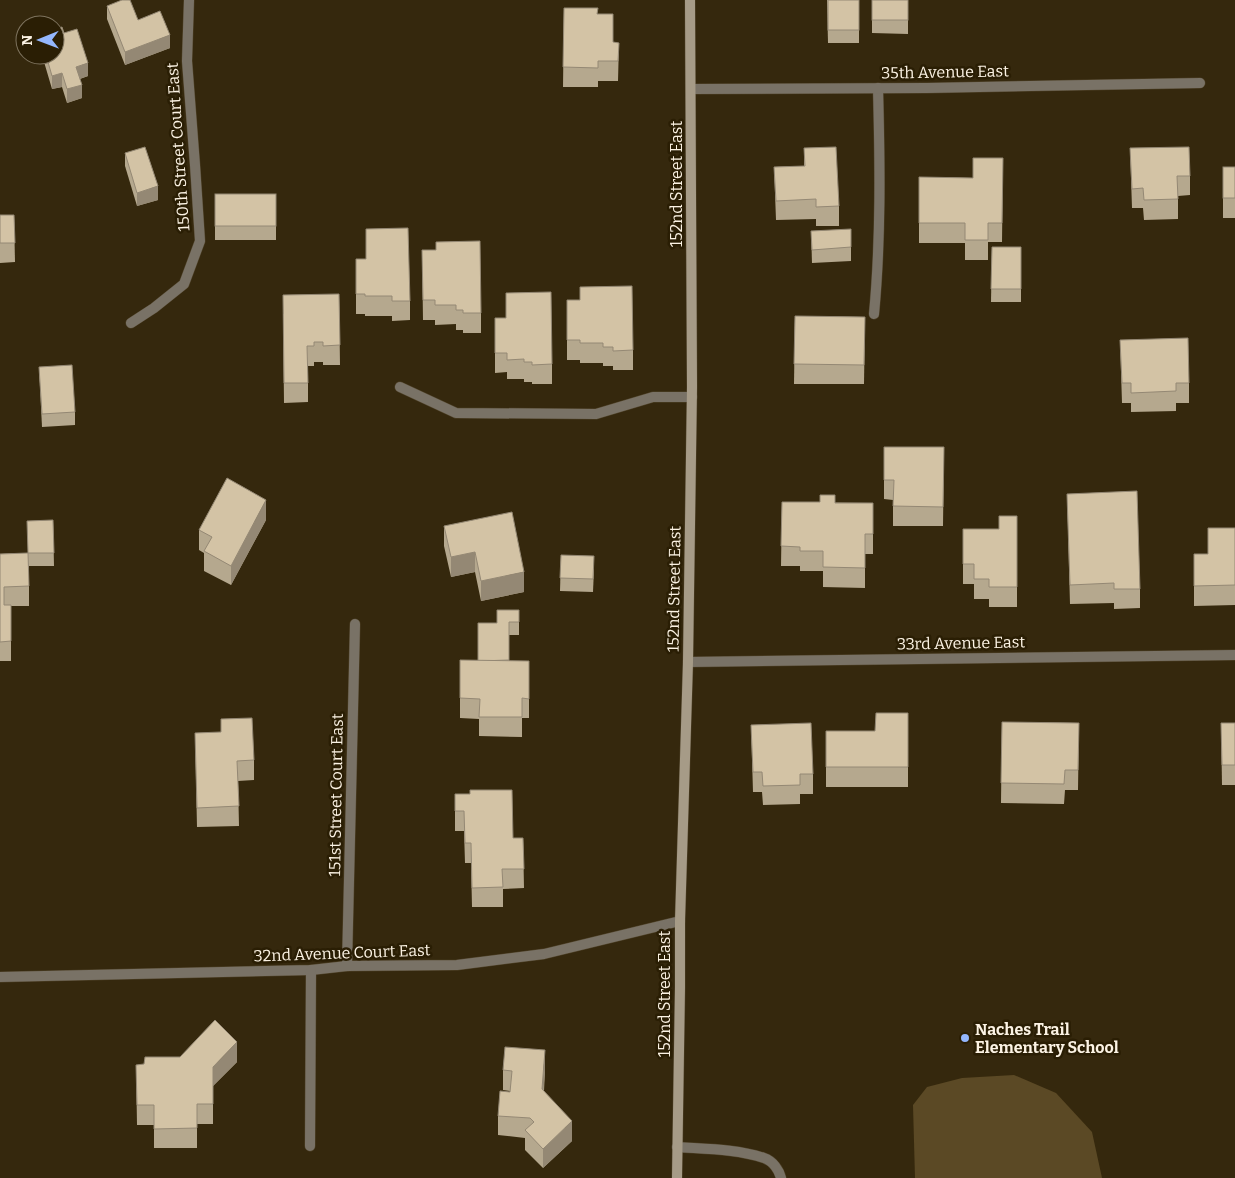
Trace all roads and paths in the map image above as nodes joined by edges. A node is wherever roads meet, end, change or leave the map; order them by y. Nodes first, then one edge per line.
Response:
1 (189, 0) edge
2 (690, 0) edge
3 (1200, 83) dead end
4 (878, 88) junction
5 (690, 89) junction
6 (874, 314) dead end
7 (132, 323) dead end
8 (400, 387) dead end
9 (692, 397) junction
10 (355, 624) dead end
11 (1235, 655) edge
12 (688, 662) junction
13 (680, 921) junction
14 (347, 966) junction
15 (312, 970) junction
16 (0, 977) edge
17 (310, 1146) dead end
18 (677, 1147) junction
19 (677, 1178) edge
20 (781, 1178) edge

1 - 7 street, 150th Street Court East
2 - 5 main road, 152nd Street East
3 - 4 street, 35th Avenue East
4 - 5 street, 35th Avenue East
4 - 6 street
5 - 9 main road, 152nd Street East
8 - 9 street
9 - 12 main road, 152nd Street East
10 - 14 street, 151st Street Court East
11 - 12 street, 33rd Avenue East
12 - 13 main road, 152nd Street East
13 - 14 street, 32nd Avenue Court East
13 - 18 main road, 152nd Street East
14 - 15 street, 32nd Avenue Court East
15 - 16 street, 32nd Avenue Court East
15 - 17 street
18 - 19 main road, 152nd Street East
18 - 20 street

